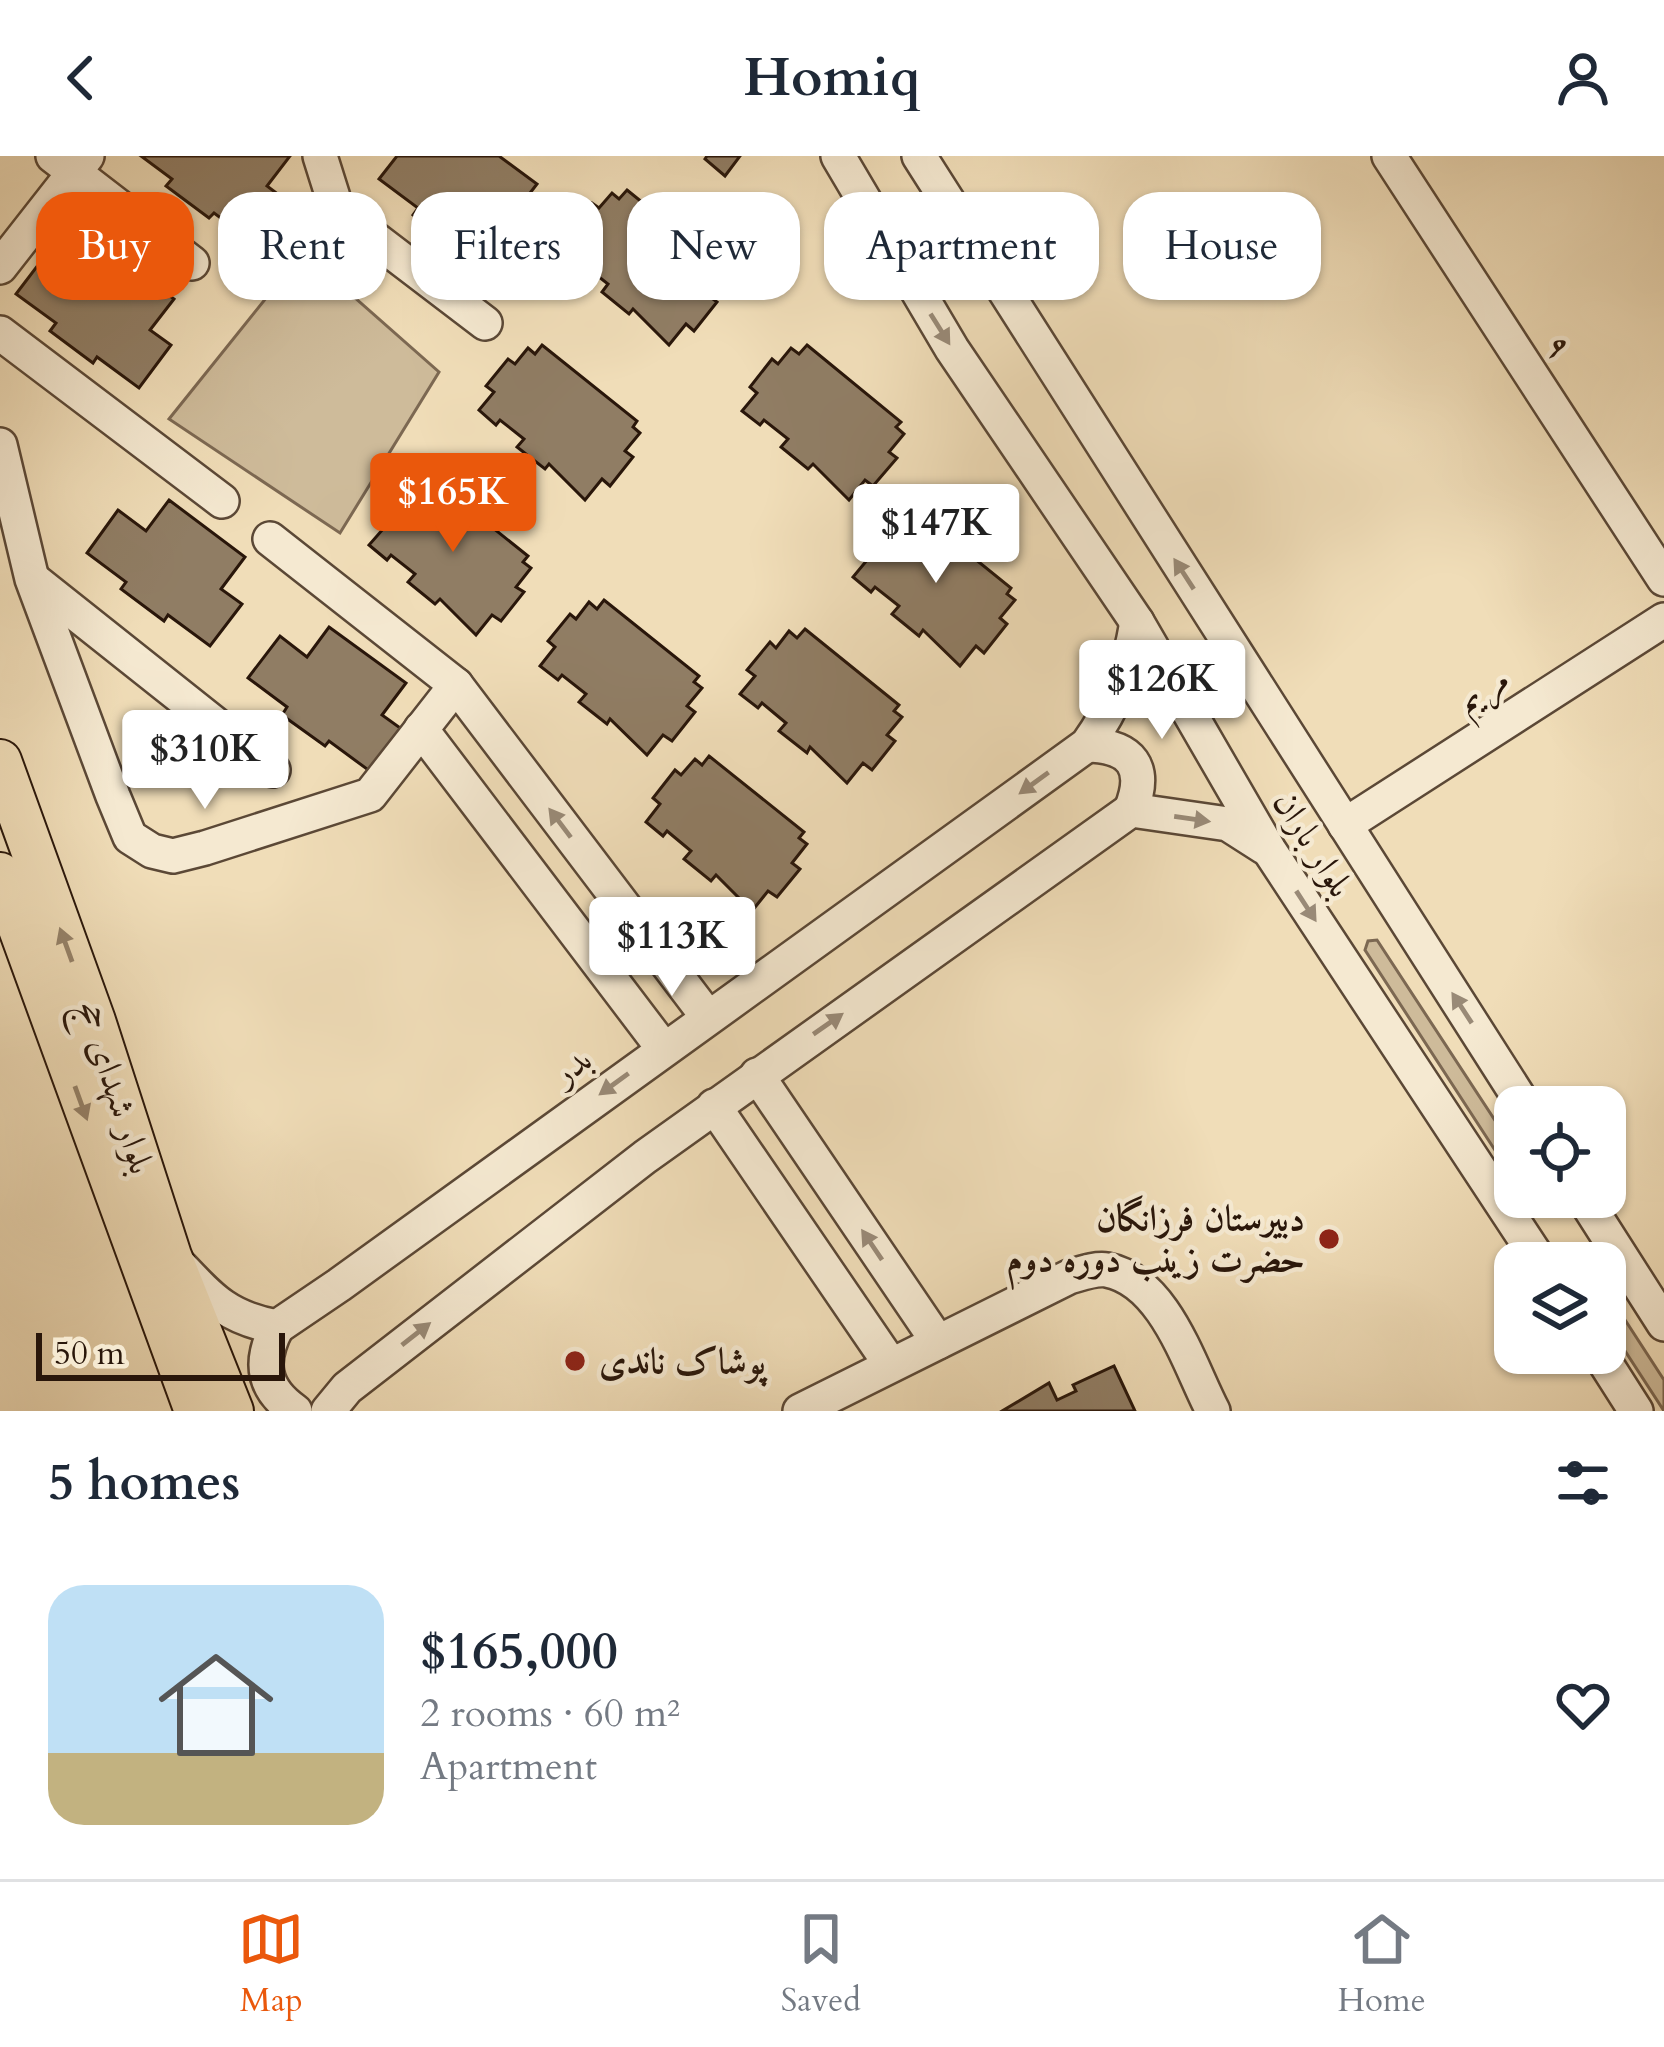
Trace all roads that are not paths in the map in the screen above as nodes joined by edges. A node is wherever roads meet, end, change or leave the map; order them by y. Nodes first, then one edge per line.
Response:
1 (320, 156) edge
2 (838, 156) edge
3 (919, 156) edge
4 (1389, 156) edge
5 (71, 162) edge
6 (107, 192) edge
7 (0, 267) edge
8 (485, 323) dead end
9 (0, 333) edge
10 (0, 445) edge
11 (222, 501) dead end
12 (270, 539) dead end
13 (32, 579) junction
14 (1664, 579) edge
15 (1664, 620) edge
16 (1137, 622) junction
17 (456, 686) junction
18 (421, 730) junction
19 (1087, 745) junction
20 (0, 761) edge
21 (273, 770) dead end
22 (1131, 810) junction
23 (1345, 825) junction
24 (1268, 850) junction
25 (0, 874) edge
26 (666, 962) junction
27 (620, 991) junction
28 (707, 1016) junction
29 (663, 1048) junction
30 (757, 1075) junction
31 (1512, 1086) edge
32 (714, 1106) junction
33 (832, 1186) junction
34 (786, 1211) junction
35 (1527, 1242) edge
36 (170, 1256) junction
37 (1626, 1281) edge
38 (1664, 1324) edge
39 (277, 1327) junction
40 (938, 1342) junction
41 (891, 1366) junction
42 (1612, 1374) edge
43 (196, 1411) edge
44 (232, 1411) edge
45 (295, 1411) edge
46 (328, 1411) edge
47 (800, 1411) edge
48 (1213, 1411) edge
49 (1636, 1411) edge

1 - 8 street
2 -> 16 street, بلوار باران
23 -> 3 street, بلوار باران
4 - 14 street, ۹
5 - 6 street
5 - 7 street
9 - 11 street
10 - 13 street
12 - 17 street
13 - 18 street
13 - 21 street
15 - 23 street, مریم
16 - 19 street, بدر
16 - 24 street, بلوار باران
17 - 18 street
26 -> 17 street
18 - 27 street
19 - 22 street
19 -> 28 street, بدر
36 -> 20 main road, بلوار شهدای حج
22 -> 24 street
30 -> 22 street
31 -> 23 street, بلوار باران
24 -> 35 street, بلوار باران
25 -> 43 main road, بلوار شهدای حج
26 - 27 street
26 - 28 street
27 - 29 street
28 - 29 street, بدر
29 -> 39 street, بدر
30 - 32 street
30 - 33 street
32 - 34 street
46 -> 32 street
33 - 34 street
40 -> 33 street
34 - 41 street
36 - 39 street
36 - 44 main road, بلوار شهدای حج
37 - 38 street
39 - 45 street
40 - 41 street
40 - 48 street
41 - 47 street
42 - 49 street

